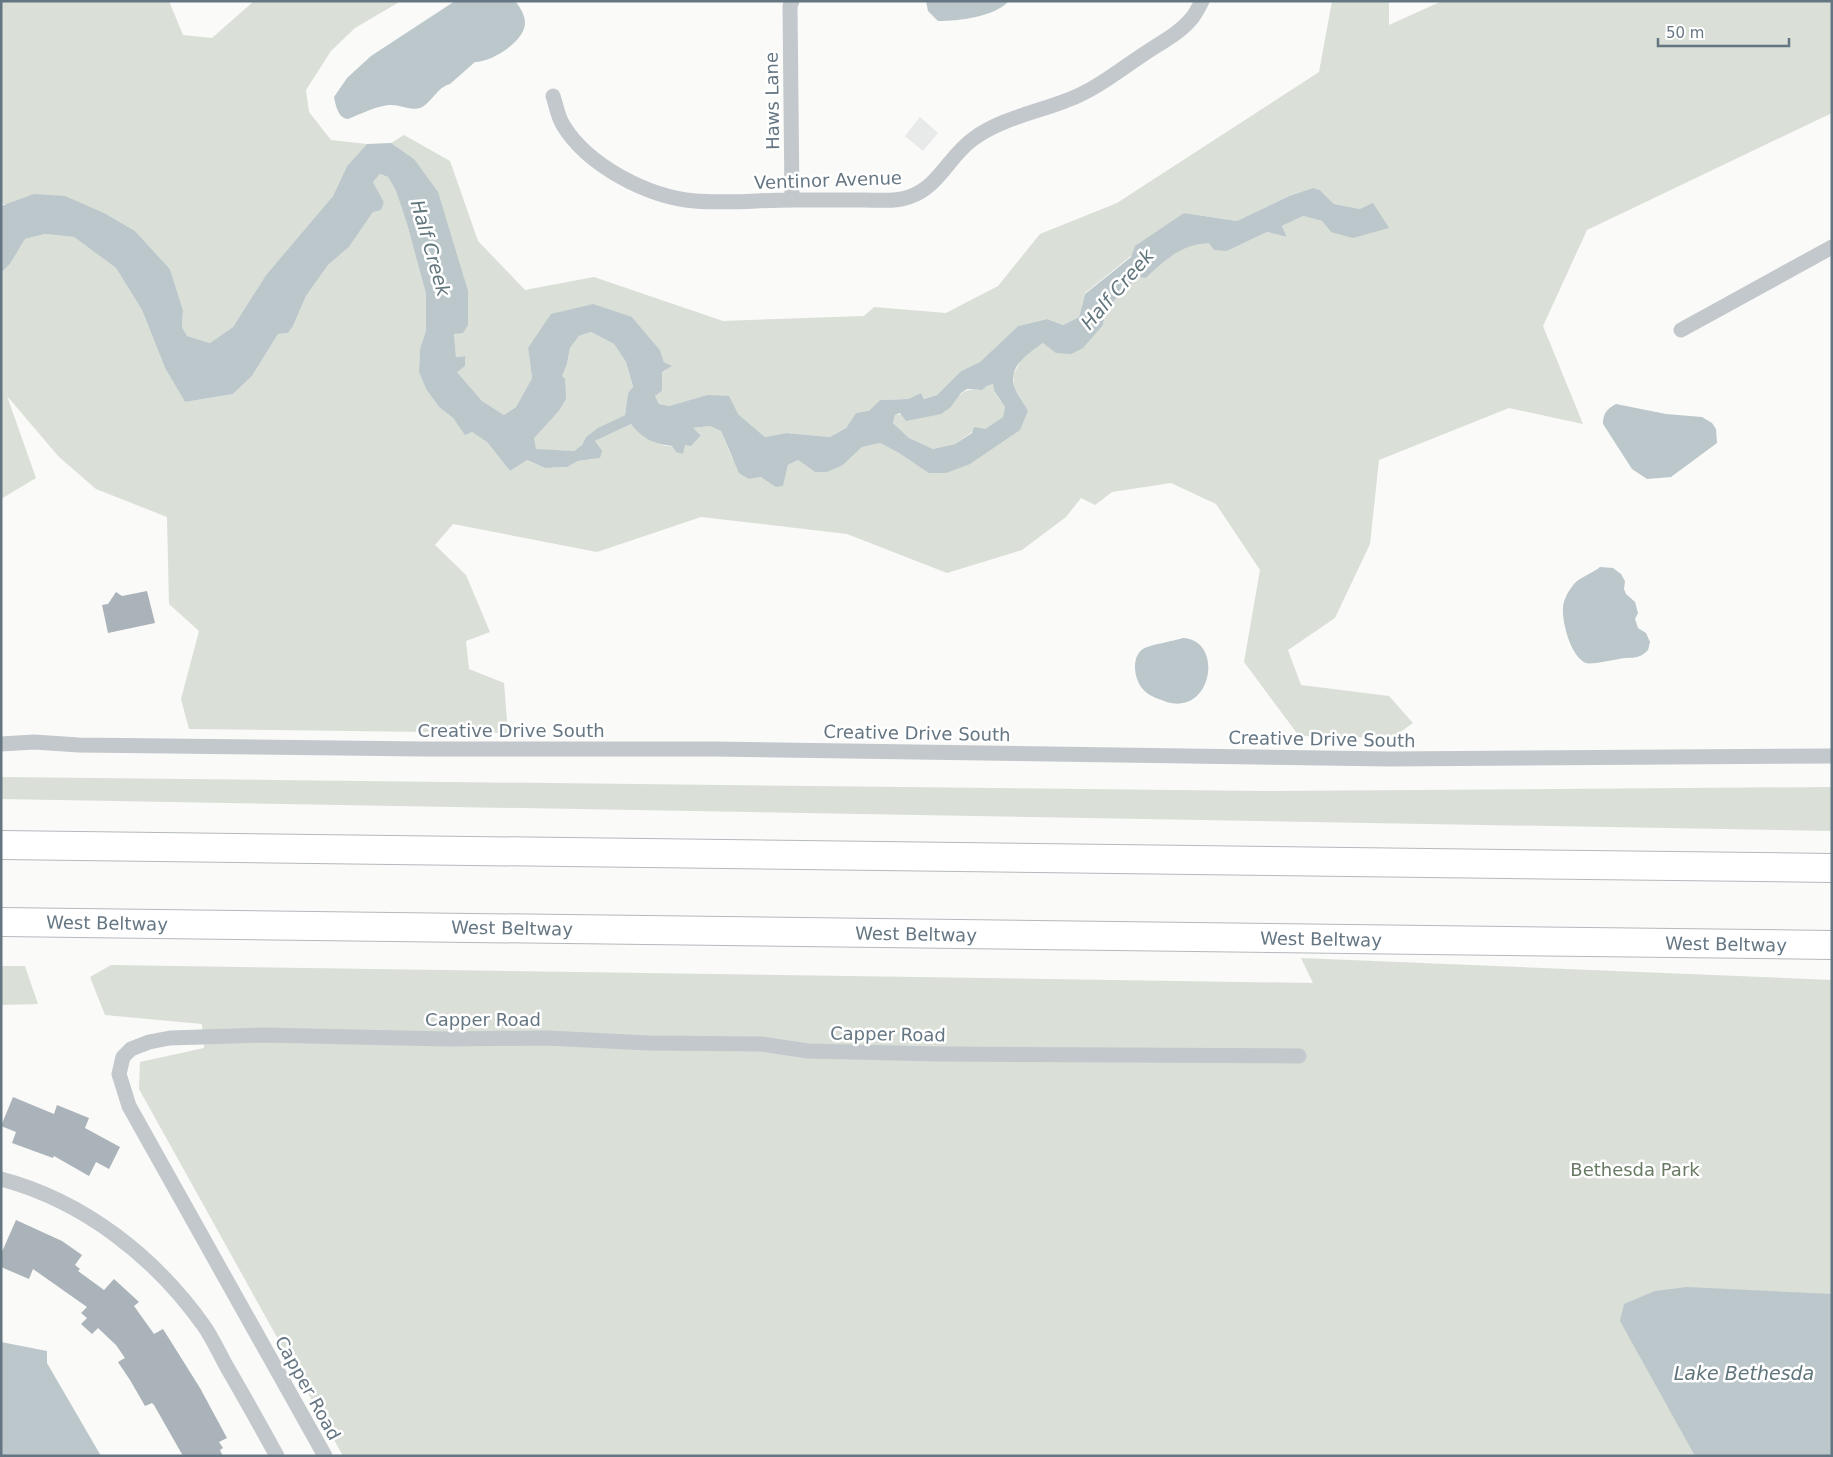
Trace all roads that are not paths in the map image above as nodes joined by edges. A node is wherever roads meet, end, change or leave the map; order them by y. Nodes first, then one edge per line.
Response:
1 (792, 1) edge
2 (1202, 1) edge
3 (553, 96) dead end
4 (792, 200) junction
5 (1832, 247) edge
6 (1682, 330) dead end
7 (1, 744) edge
8 (1832, 756) edge
9 (1, 845) edge
10 (1832, 868) edge
11 (1, 922) edge
12 (1832, 945) edge
13 (1299, 1056) dead end
14 (1, 1179) edge
15 (277, 1456) edge
16 (325, 1456) edge

1 - 4 street, Haws Lane
2 - 4 street, Ventinor Avenue
3 - 4 street, Ventinor Avenue
5 - 6 street
7 - 8 street, Creative Drive South
9 - 10 highway
11 - 12 highway, West Beltway
13 - 16 street, Capper Road
14 - 15 street

